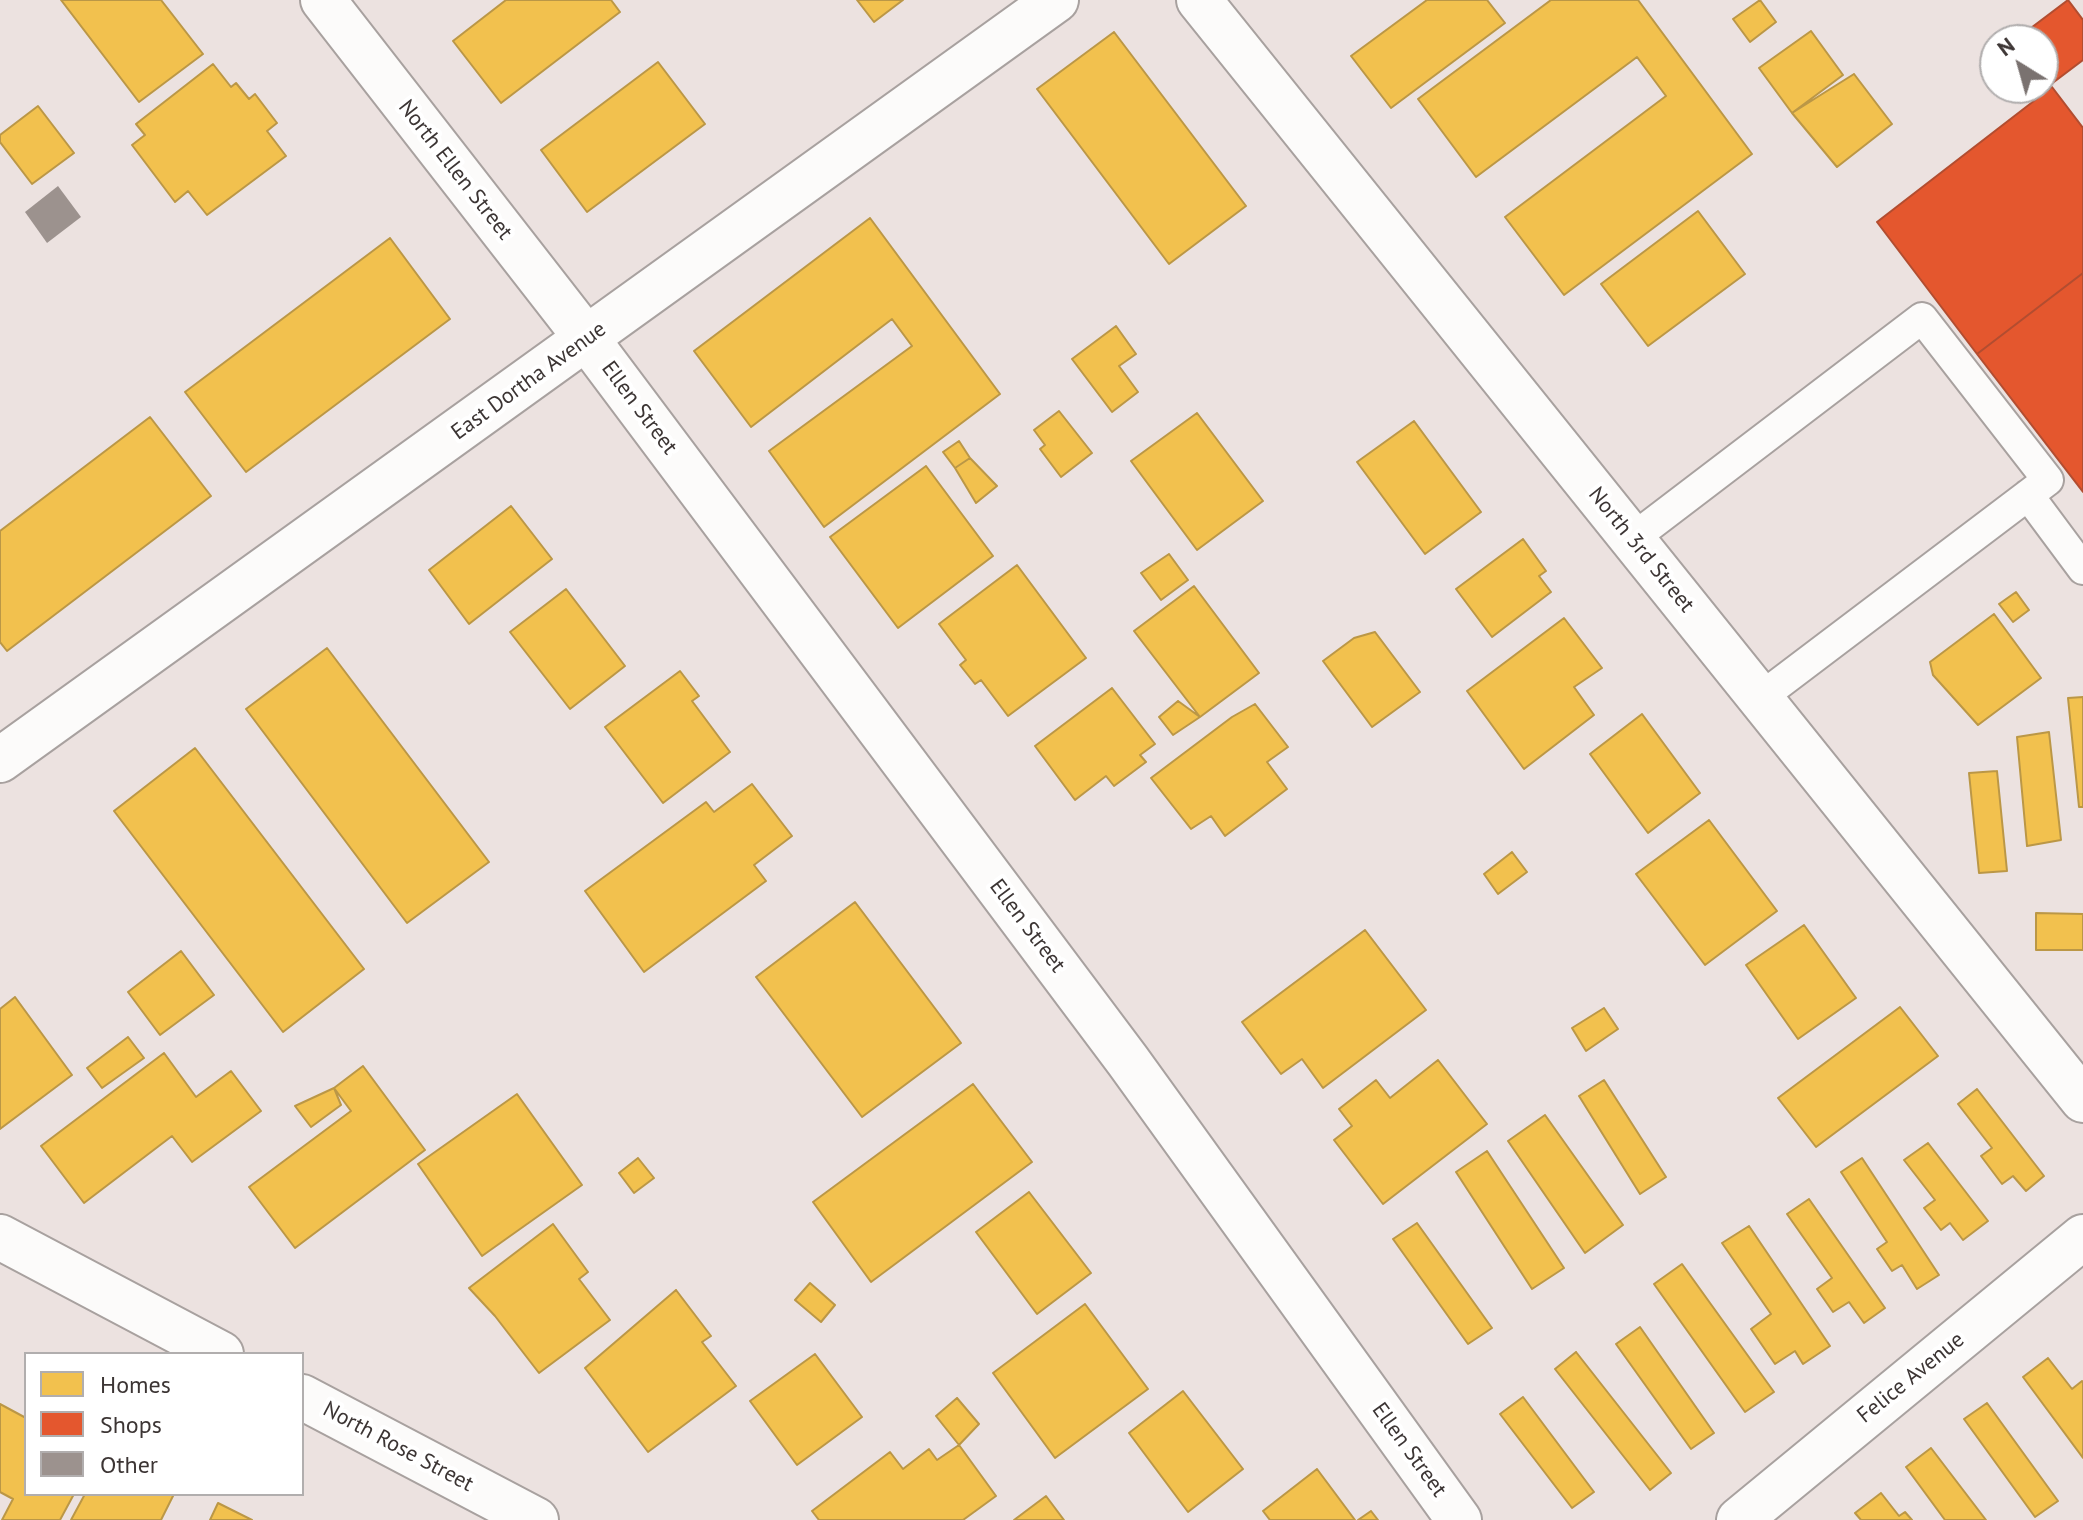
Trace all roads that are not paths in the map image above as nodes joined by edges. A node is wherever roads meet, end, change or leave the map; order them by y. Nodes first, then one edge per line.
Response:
1 (323, 0) edge
2 (1056, 0) edge
3 (1199, 0) edge
4 (587, 339) junction
5 (2028, 495) junction
6 (1632, 539) junction
7 (2083, 569) edge
8 (1760, 698) junction
9 (0, 760) edge
10 (2083, 1100) edge
11 (0, 1237) edge
12 (2083, 1237) edge
13 (217, 1352) edge
14 (304, 1398) edge
15 (536, 1520) edge
16 (1459, 1520) edge
17 (1739, 1520) edge

1 - 4 street, North Ellen Street
2 - 4 street, East Dortha Avenue
3 - 6 street, North 3rd Street
4 - 9 street, East Dortha Avenue
4 - 16 street, Ellen Street
5 - 6 lane
5 - 7 lane
5 - 8 lane
6 - 8 street, North 3rd Street
8 - 10 street, North 3rd Street
11 - 13 street
12 - 17 street, Felice Avenue
14 - 15 street, North Rose Street

